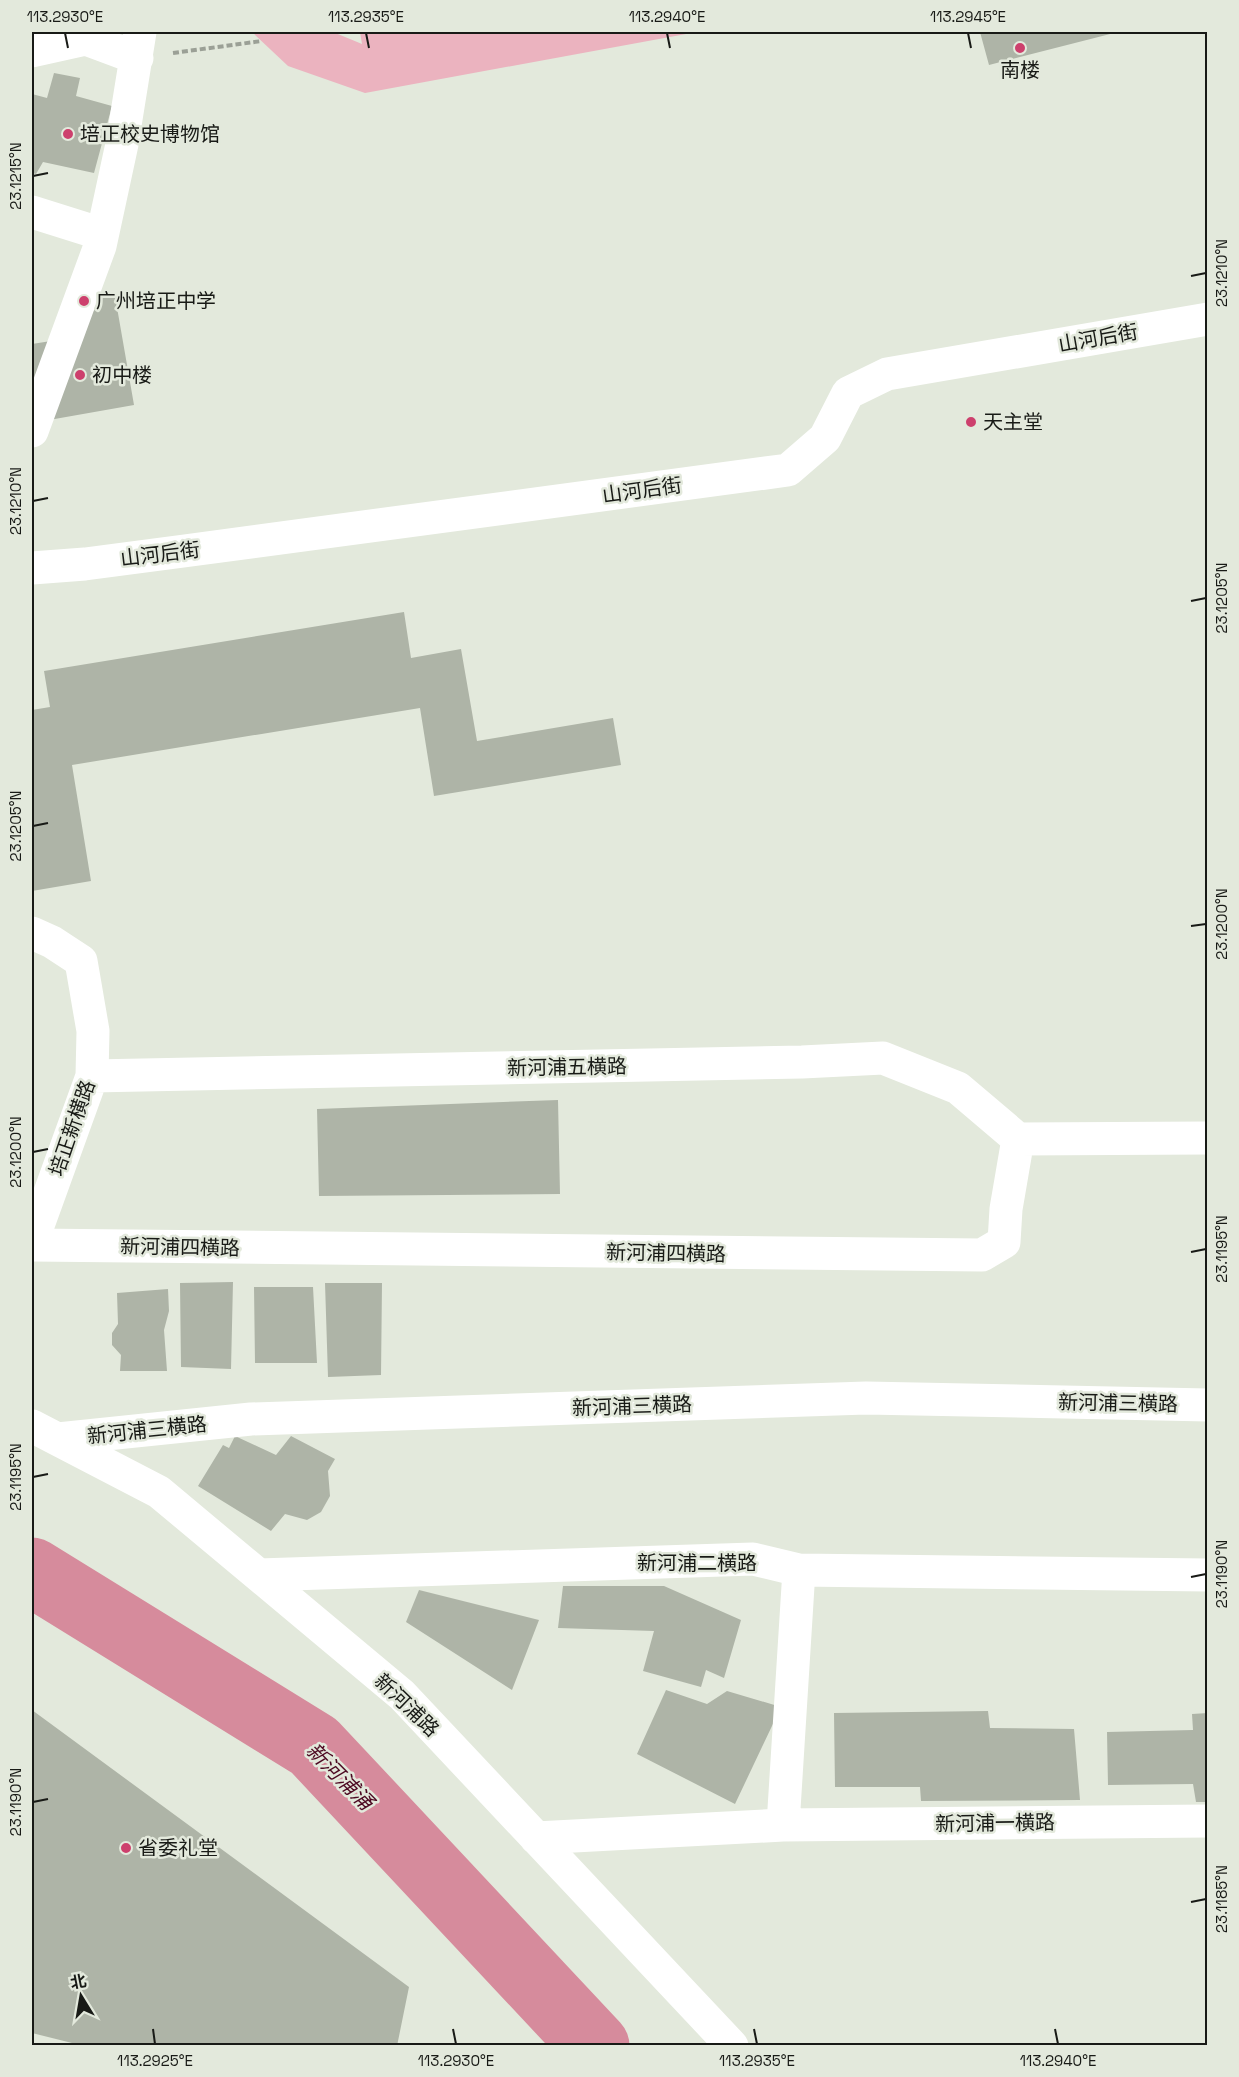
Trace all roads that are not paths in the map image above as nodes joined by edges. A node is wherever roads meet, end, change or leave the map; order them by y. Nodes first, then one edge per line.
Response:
1 (138, 45) edge
2 (32, 51) edge
3 (32, 212) edge
4 (102, 234) junction
5 (1208, 319) edge
6 (32, 431) edge
7 (32, 568) edge
8 (32, 933) edge
9 (92, 1076) junction
10 (1208, 1138) edge
11 (1018, 1139) junction
12 (32, 1243) edge
13 (1208, 1405) edge
14 (45, 1433) edge
15 (799, 1570) junction
16 (259, 1575) junction
17 (1208, 1575) edge
18 (1208, 1821) edge
19 (783, 1826) junction
20 (536, 1838) junction
21 (732, 2046) edge

1 - 2 street
1 - 4 street
3 - 4 street
4 - 6 street
5 - 7 street, 山河后街
8 - 9 street, 培正新横路
9 - 11 street, 新河浦五横路
9 - 12 street, 培正新横路
10 - 11 street
11 - 12 street, 新河浦四横路
13 - 14 street, 新河浦三横路
14 - 16 street, 新河浦路
15 - 16 street, 新河浦二横路
15 - 17 street, 新河浦二横路
15 - 19 street
16 - 20 street, 新河浦路
18 - 19 street, 新河浦一横路
19 - 20 street, 新河浦一横路
20 - 21 street, 新河浦路

